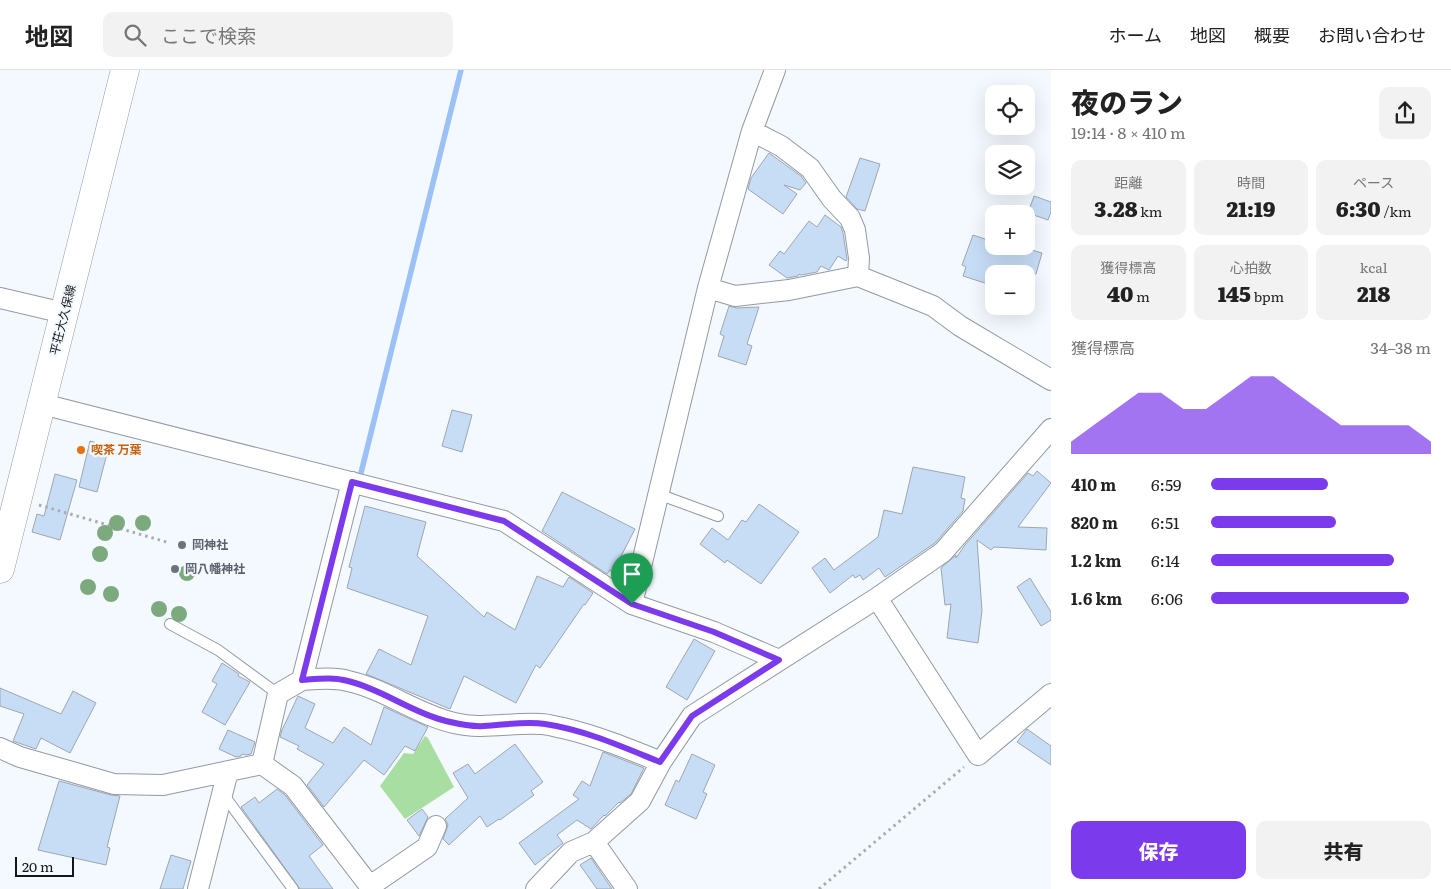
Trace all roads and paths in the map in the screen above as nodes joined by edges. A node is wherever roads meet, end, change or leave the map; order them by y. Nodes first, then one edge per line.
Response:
1 (125, 70) edge
2 (775, 70) edge
3 (752, 131) junction
4 (858, 276) junction
5 (708, 288) junction
6 (0, 298) edge
7 (64, 314) junction
8 (1051, 380) edge
9 (42, 404) junction
10 (1051, 429) edge
11 (352, 482) junction
12 (658, 494) junction
13 (18, 499) junction
14 (718, 516) dead end
15 (170, 543) dead end
16 (0, 569) edge
17 (877, 598) junction
18 (632, 604) junction
19 (170, 624) dead end
20 (779, 660) junction
21 (302, 680) junction
22 (278, 694) junction
23 (1051, 694) edge
24 (0, 748) edge
25 (978, 755) junction
26 (660, 762) junction
27 (262, 764) junction
28 (228, 771) junction
29 (222, 793) junction
30 (436, 826) dead end
31 (594, 842) junction
32 (371, 888) edge
33 (198, 889) edge
34 (293, 889) edge
35 (536, 889) edge
36 (627, 889) edge
37 (819, 889) edge

1 - 7 main road, 平荘大久保線
2 - 3 street
3 - 4 street
3 - 5 street
4 - 5 street
4 - 8 street
5 - 12 street
6 - 7 street
7 - 9 main road, 平荘大久保線
9 - 11 street
9 - 13 main road, 平荘大久保線
10 - 17 street
11 - 18 street
11 - 21 street
12 - 14 lane
12 - 18 street
13 - 15 path
13 - 16 main road, 平荘大久保線
17 - 20 street
17 - 25 street
18 - 20 street
19 - 22 lane
20 - 26 street
21 - 22 street
21 - 26 street
22 - 27 street
23 - 25 street
24 - 28 street
25 - 37 path
26 - 31 street
27 - 28 street
27 - 32 street
28 - 29 street
29 - 33 street
29 - 34 lane
30 - 32 street
31 - 35 street
31 - 36 street

